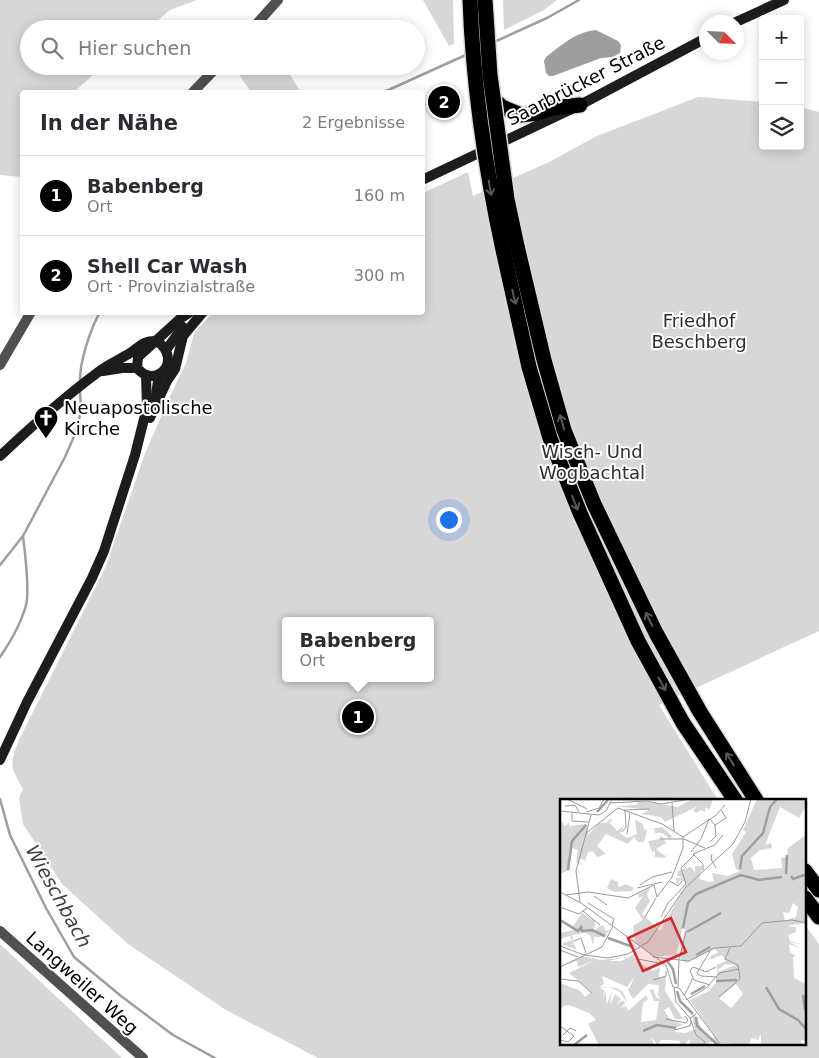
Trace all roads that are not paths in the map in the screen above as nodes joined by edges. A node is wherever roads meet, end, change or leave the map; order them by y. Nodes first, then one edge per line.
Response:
1 (278, 0) edge
2 (470, 0) edge
3 (474, 0) edge
4 (481, 0) edge
5 (485, 0) edge
6 (784, 0) edge
7 (744, 18) edge
8 (260, 20) edge
9 (699, 42) edge
10 (209, 75) edge
11 (482, 76) junction
12 (195, 90) edge
13 (485, 98) junction
14 (580, 105) junction
15 (490, 148) junction
16 (425, 179) edge
17 (510, 248) junction
18 (29, 315) edge
19 (186, 315) edge
20 (197, 315) edge
21 (199, 315) edge
22 (157, 341) junction
23 (166, 350) junction
24 (0, 365) edge
25 (137, 368) junction
26 (96, 374) junction
27 (159, 374) junction
28 (146, 376) junction
29 (150, 418) junction
30 (135, 455) junction
31 (0, 456) edge
32 (0, 760) edge
33 (734, 799) edge
34 (755, 799) edge
35 (806, 871) edge
36 (819, 890) edge
37 (806, 899) edge
38 (819, 917) edge
39 (0, 931) edge
40 (143, 1058) edge

1 - 8 street
2 -> 17 highway, bridge
3 - 11 highway, bridge
4 - 11 highway
5 - 17 highway, bridge
6 - 7 main road
9 - 14 main road, Saarbrücker Straße
10 - 12 street
11 - 13 highway
13 - 14 highway
13 - 15 highway
13 - 15 highway
14 - 15 main road, Saarbrücker Straße
15 - 16 main road, Saarbrücker Straße
17 -> 33 highway
34 -> 17 highway
18 - 24 street
19 - 22 main road
20 - 23 main road
21 - 29 main road
22 - 23 main road
22 - 25 main road
22 - 26 main road
23 - 27 main road
25 - 26 main road
25 - 28 main road
26 - 31 main road
27 - 28 main road
27 - 29 main road
28 - 30 main road
29 - 30 main road
30 - 32 main road
35 - 36 highway
37 - 38 highway
39 - 40 street, Langweiler Weg

